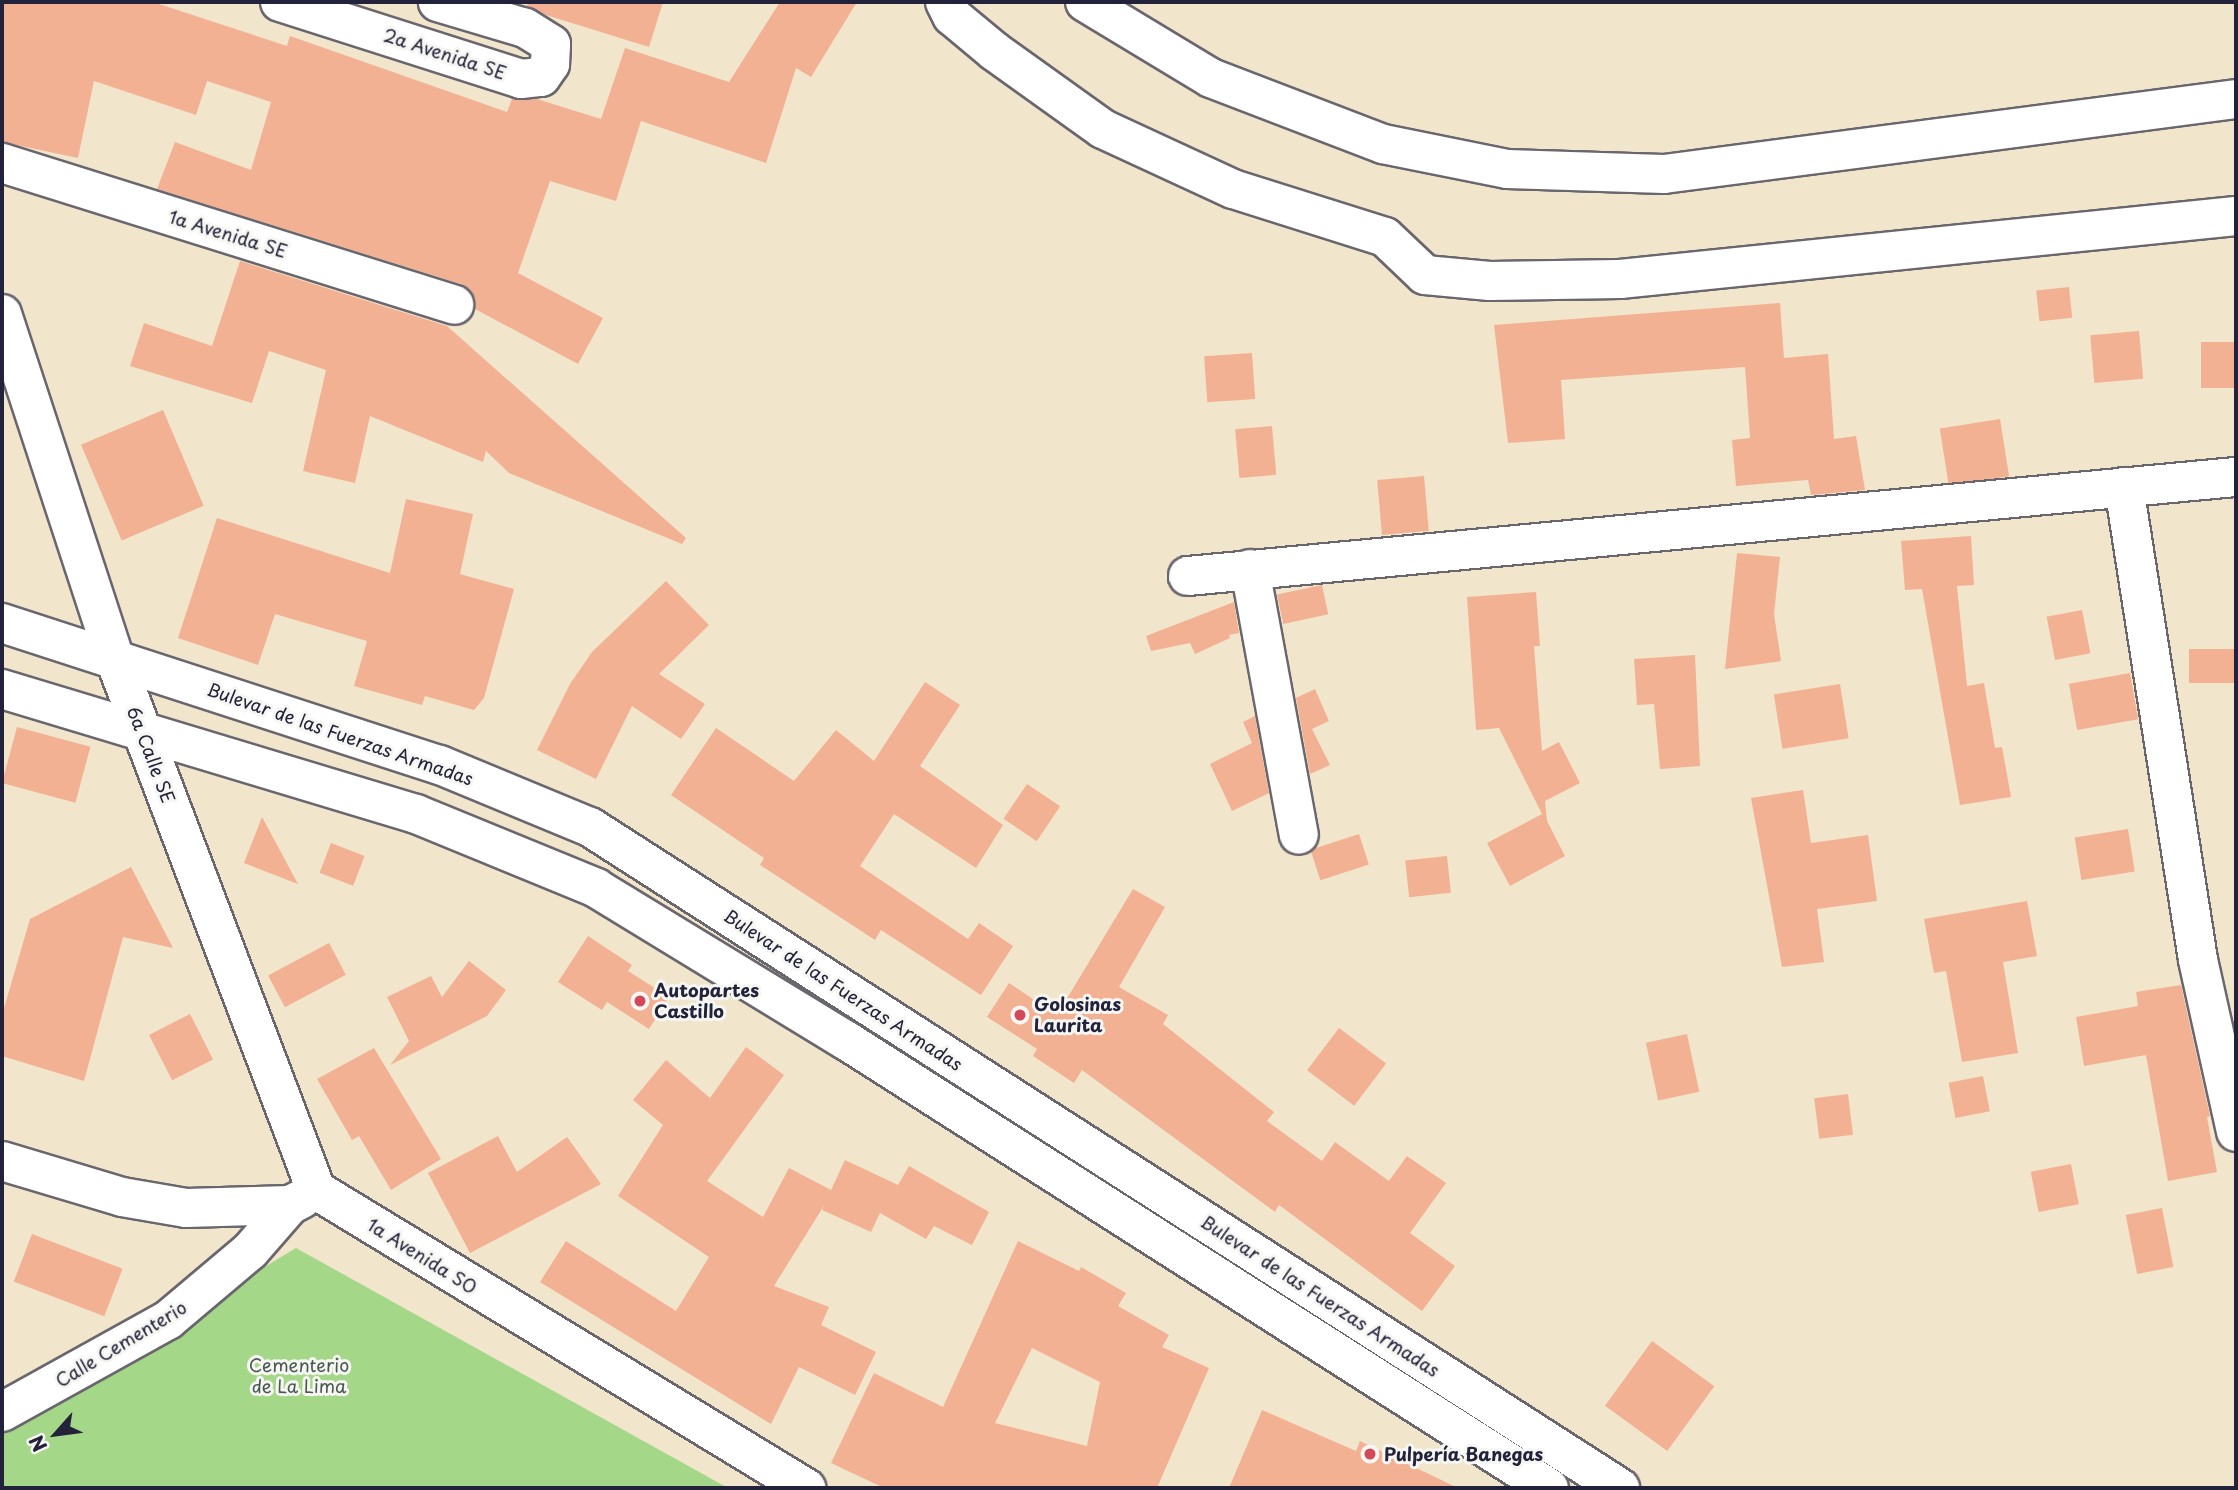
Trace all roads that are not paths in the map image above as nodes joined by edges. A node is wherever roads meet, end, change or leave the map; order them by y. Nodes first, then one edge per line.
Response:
1 (280, 2) edge
2 (438, 2) edge
3 (944, 2) edge
4 (1085, 2) edge
5 (2236, 99) edge
6 (2, 163) edge
7 (2236, 216) edge
8 (454, 305) dead end
9 (2, 314) edge
10 (2236, 477) edge
11 (2124, 487) junction
12 (1250, 569) junction
13 (1188, 576) dead end
14 (2, 623) edge
15 (114, 657) junction
16 (2, 689) edge
17 (142, 732) junction
18 (1299, 835) dead end
19 (2236, 1132) edge
20 (2, 1161) edge
21 (303, 1198) junction
22 (2, 1412) edge
23 (806, 1488) edge
24 (1549, 1488) edge
25 (1620, 1488) edge

1 - 2 street, 2a Avenida SE
3 - 7 street
4 - 5 street
6 - 8 street, 1a Avenida SE
9 - 15 street, 6a Calle SE
10 - 11 street
11 - 12 street
11 - 19 street
12 - 13 street
12 - 18 street
14 - 15 street, Bulevar de las Fuerzas Armadas
15 - 17 street, 6a Calle SE
15 - 25 street, Bulevar de las Fuerzas Armadas
16 - 17 street, Bulevar de las Fuerzas Armadas
17 - 21 street, 6a Calle SE
17 - 24 street, Bulevar de las Fuerzas Armadas
20 - 21 street
21 - 22 street, Calle Cementerio
21 - 23 street, 1a Avenida SO

